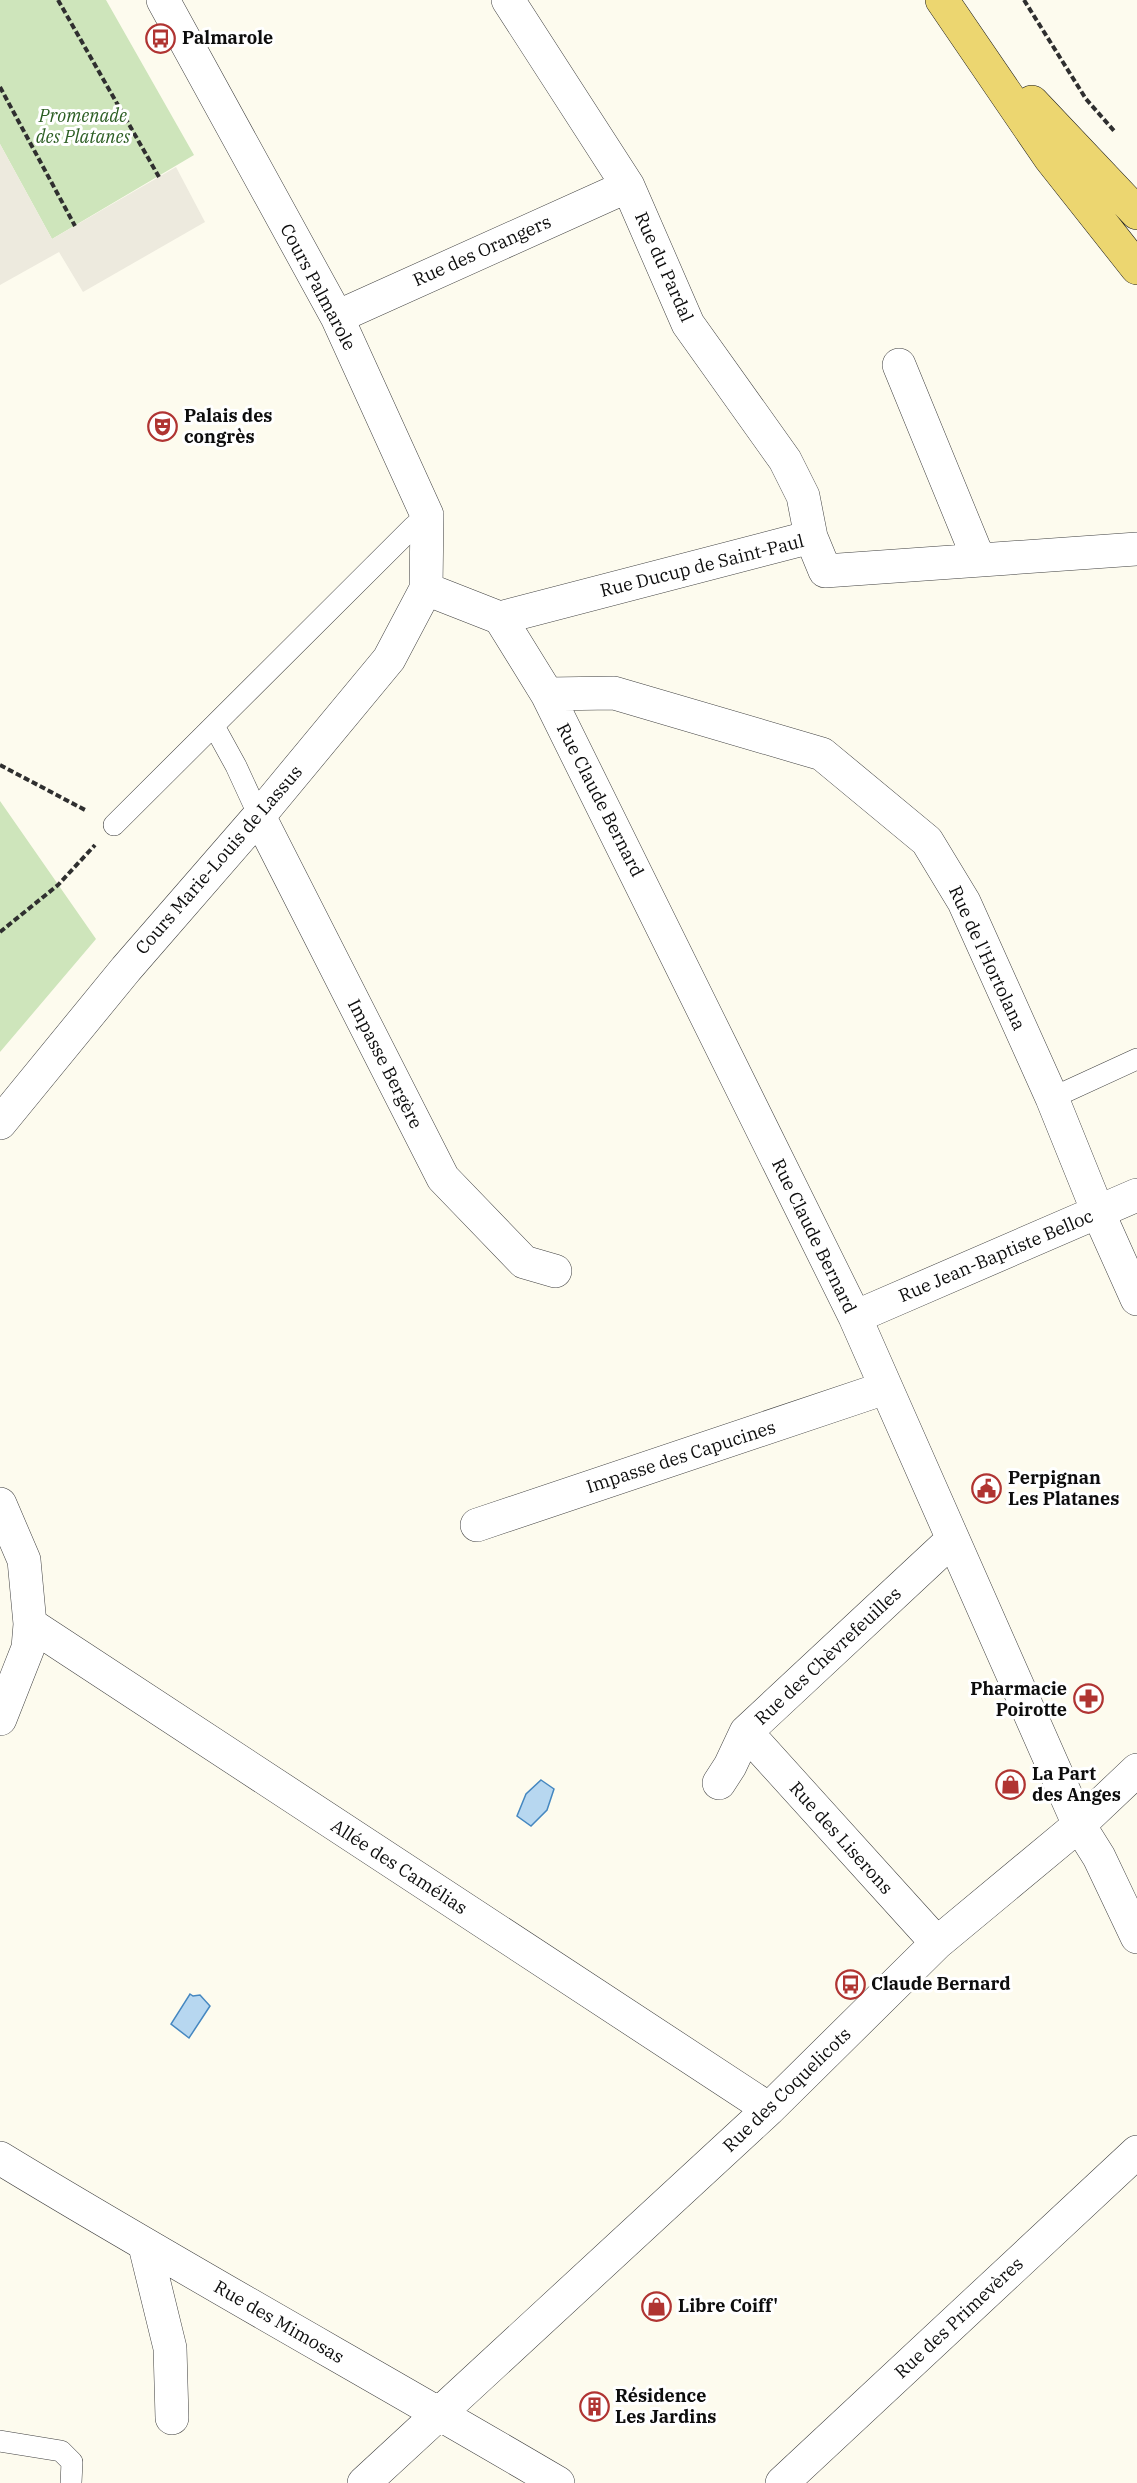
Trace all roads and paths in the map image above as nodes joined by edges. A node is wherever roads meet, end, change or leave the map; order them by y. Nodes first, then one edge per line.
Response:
1 (58, 0) edge
2 (163, 0) edge
3 (508, 0) edge
4 (1024, 0) edge
5 (950, 11) edge
6 (0, 87) edge
7 (1115, 133) dead end
8 (159, 177) dead end
9 (628, 186) junction
10 (1137, 213) edge
11 (75, 226) dead end
12 (1137, 268) edge
13 (337, 317) junction
14 (900, 365) dead end
15 (427, 515) junction
16 (811, 537) junction
17 (1137, 549) edge
18 (979, 560) junction
19 (426, 589) junction
20 (500, 618) junction
21 (547, 694) junction
22 (214, 726) junction
23 (0, 765) edge
24 (259, 816) junction
25 (114, 825) junction
26 (0, 932) edge
27 (1137, 1059) edge
28 (1052, 1098) junction
29 (0, 1123) edge
30 (1137, 1195) edge
31 (1098, 1212) junction
32 (555, 1270) dead end
33 (1137, 1299) edge
34 (855, 1317) junction
35 (885, 1388) junction
36 (0, 1504) edge
37 (477, 1525) dead end
38 (952, 1540) junction
39 (30, 1624) junction
40 (0, 1719) edge
41 (747, 1732) junction
42 (1137, 1770) edge
43 (719, 1783) dead end
44 (1079, 1825) junction
45 (1137, 1937) edge
46 (936, 1943) junction
47 (769, 2109) junction
48 (1137, 2152) edge
49 (0, 2158) edge
50 (145, 2246) junction
51 (441, 2414) junction
52 (172, 2418) dead end
53 (0, 2441) edge
54 (71, 2483) edge
55 (365, 2483) edge
56 (558, 2483) edge
57 (782, 2483) edge

1 - 8 path
2 - 13 street, Cours Palmarole
3 - 9 street, Rue du Pardal
4 - 7 path
5 - 10 main road
5 - 12 main road
6 - 11 path
9 - 13 street, Rue des Orangers
9 - 16 street, Rue du Pardal
13 - 15 street, Cours Palmarole
14 - 18 street
15 - 19 street, Cours Palmarole
15 - 22 lane
16 - 18 street, Rue Ducup de Saint-Paul
16 - 20 street, Rue Ducup de Saint-Paul
17 - 18 street, Rue Ducup de Saint-Paul
19 - 20 street
19 - 24 street, Cours Marie-Louis de Lassus
20 - 21 street, Rue Claude Bernard
21 - 28 street, Rue de l'Hortolana
21 - 34 street, Rue Claude Bernard
22 - 24 lane
22 - 25 lane
23 - 25 path
24 - 29 street, Cours Marie-Louis de Lassus
24 - 32 street, Impasse Bergère
25 - 26 path
27 - 28 lane
28 - 31 street, Rue de l'Hortolana
30 - 31 street, Rue Jean-Baptiste Belloc
31 - 33 street, Rue de l'Hortolana
31 - 34 street, Rue Jean-Baptiste Belloc
34 - 35 street, Rue Claude Bernard
35 - 37 street, Impasse des Capucines
35 - 38 street, Rue Claude Bernard
36 - 39 street
38 - 41 street, Rue des Chèvrefeuilles
38 - 44 street, Rue Claude Bernard
39 - 40 street
39 - 47 street, Allée des Camélias
41 - 43 street, Rue des Chèvrefeuilles
41 - 46 street, Rue des Liserons
42 - 44 street, Rue des Coquelicots
44 - 45 street, Rue Claude Bernard
44 - 46 street, Rue des Coquelicots
46 - 47 street, Rue des Coquelicots
47 - 51 street, Rue des Coquelicots
48 - 57 street, Rue des Primevères
49 - 50 street, Rue des Mimosas
50 - 51 street, Rue des Mimosas
50 - 52 street
51 - 55 street, Rue des Coquelicots
51 - 56 street, Rue des Mimosas
53 - 54 lane

